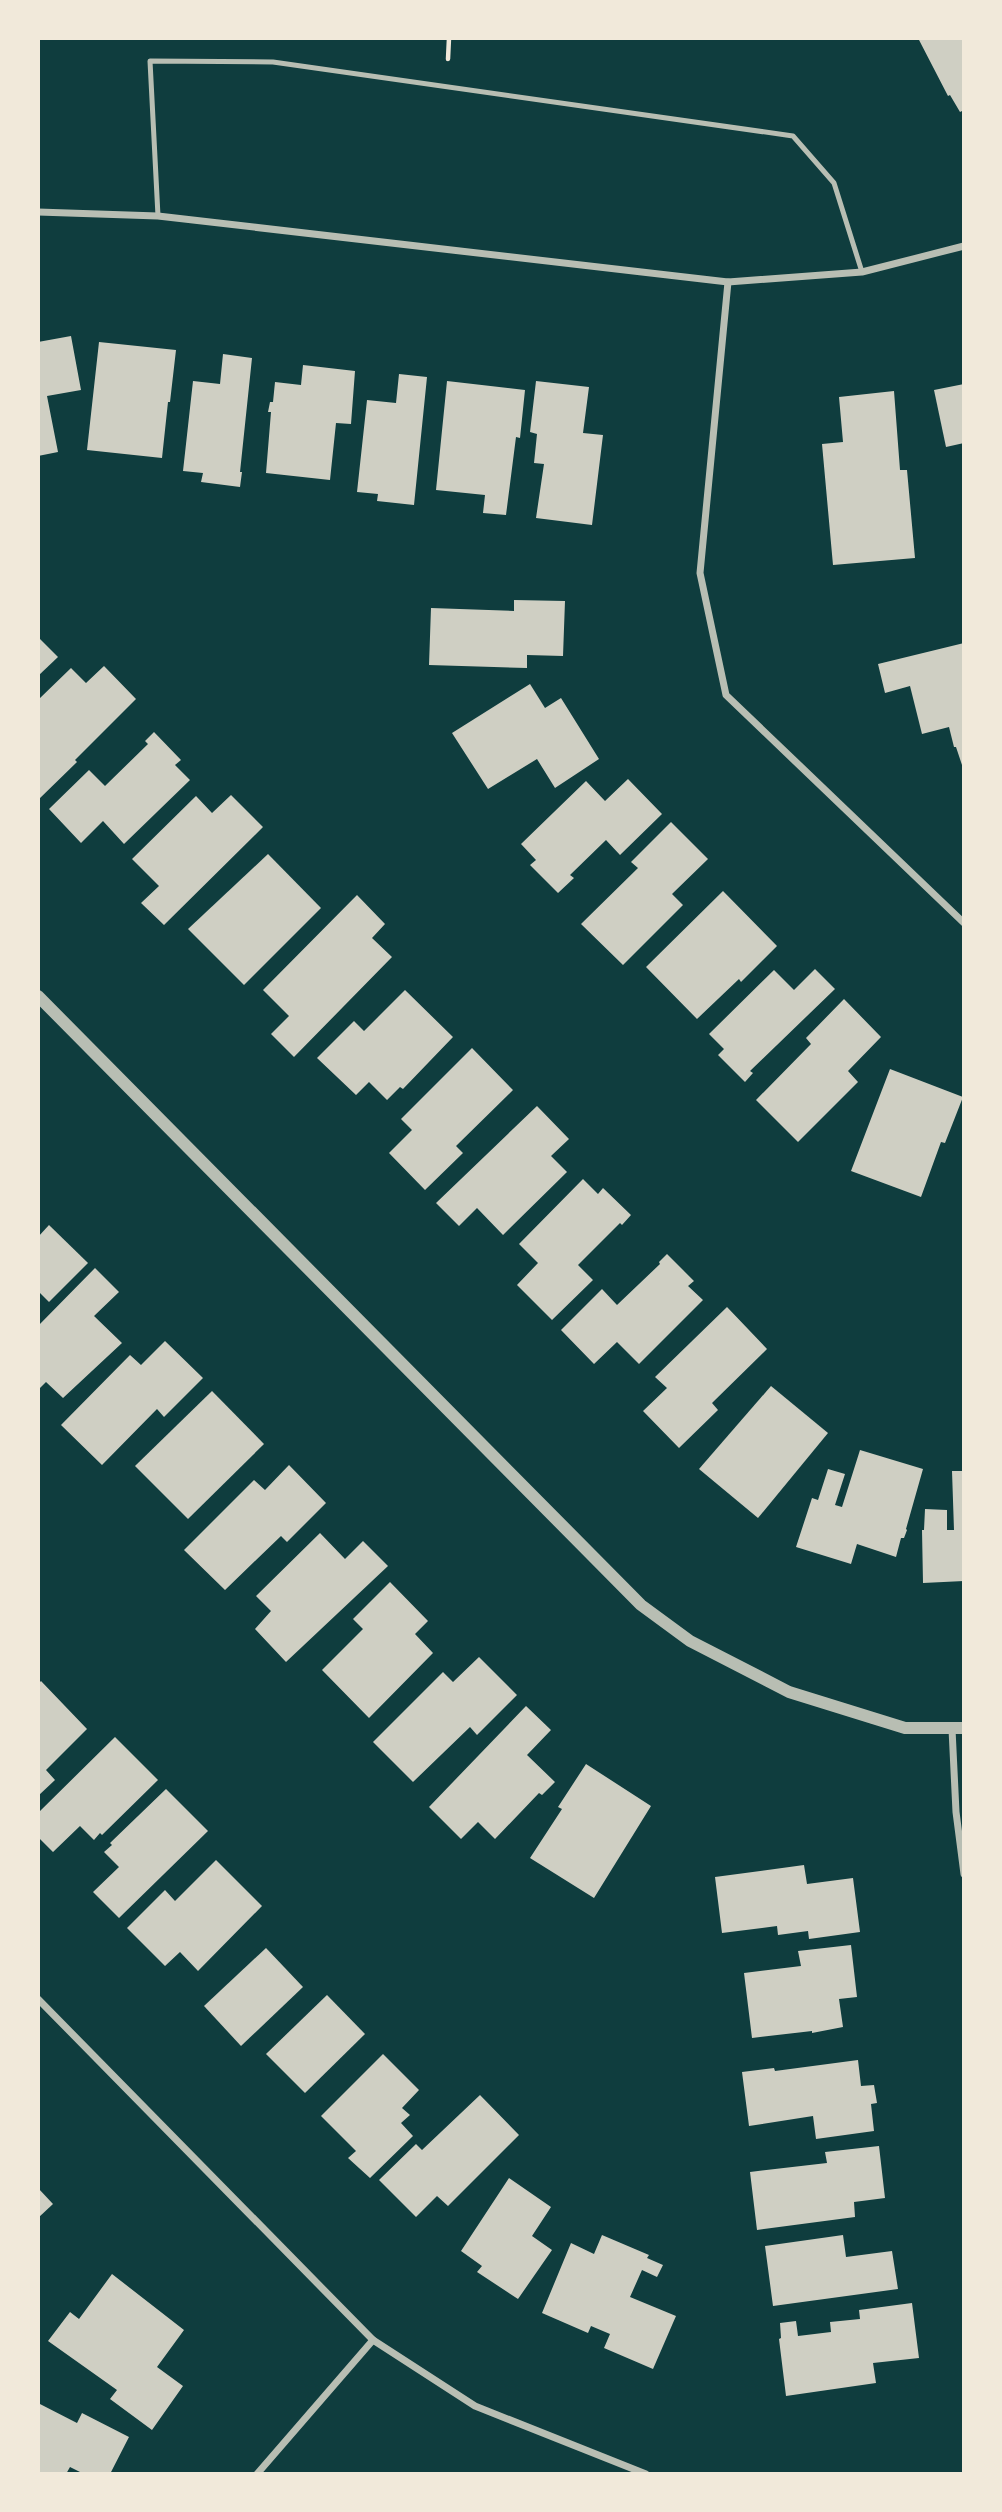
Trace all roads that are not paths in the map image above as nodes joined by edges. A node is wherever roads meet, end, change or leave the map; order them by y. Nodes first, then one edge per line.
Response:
1 (38, 212) edge
2 (158, 216) junction
3 (964, 246) edge
4 (862, 272) junction
5 (727, 282) junction
6 (964, 923) edge
7 (38, 996) edge
8 (958, 1729) edge
9 (964, 1874) edge
10 (38, 1999) edge
11 (373, 2340) junction
12 (257, 2473) edge
13 (646, 2473) edge

1 - 2 street
2 - 4 lane
2 - 5 street
3 - 4 street
4 - 5 street
5 - 6 street
7 - 8 street
8 - 9 street
10 - 11 street
11 - 12 street
11 - 13 street

